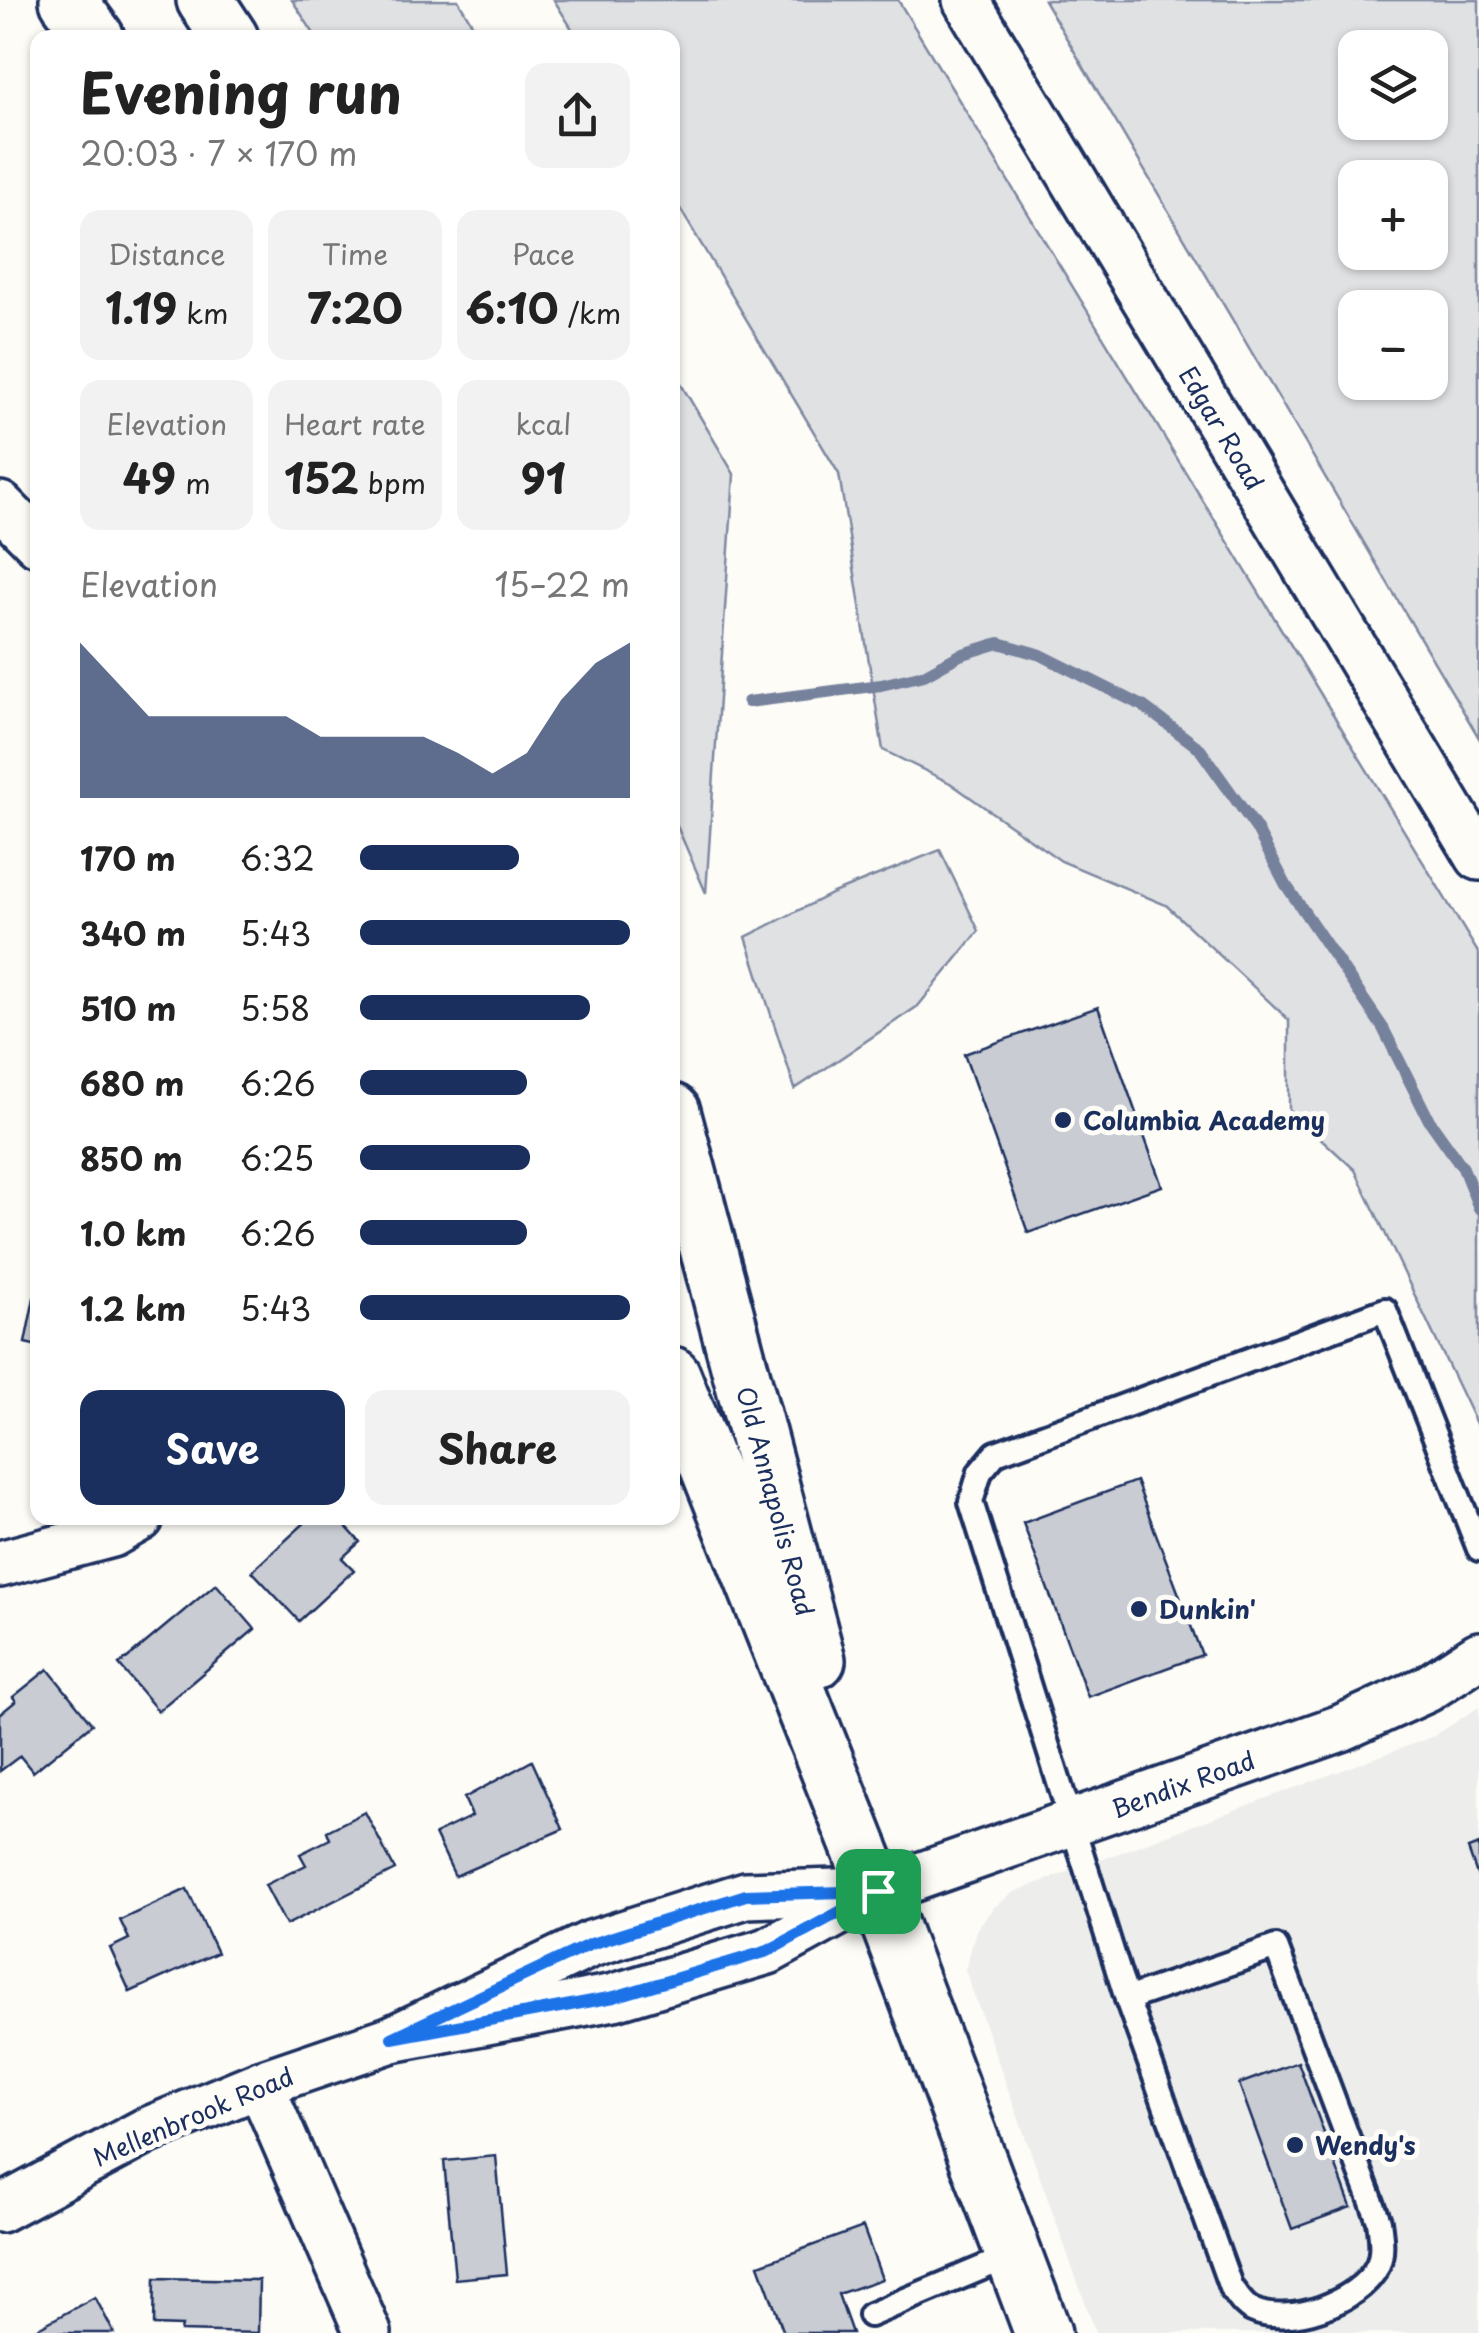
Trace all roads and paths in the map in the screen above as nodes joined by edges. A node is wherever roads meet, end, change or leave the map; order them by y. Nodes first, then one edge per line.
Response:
1 (68, 0) edge
2 (205, 0) edge
3 (966, 0) edge
4 (90, 30) edge
5 (225, 30) edge
6 (0, 506) edge
7 (30, 535) edge
8 (1479, 857) edge
9 (680, 1142) edge
10 (680, 1395) edge
11 (128, 1525) edge
12 (1479, 1548) edge
13 (0, 1564) edge
14 (1479, 1654) edge
15 (1074, 1823) junction
16 (878, 1891) junction
17 (1127, 1999) junction
18 (392, 2038) junction
19 (260, 2084) junction
20 (0, 2208) edge
21 (1014, 2255) junction
22 (870, 2315) dead end
23 (368, 2333) edge
24 (1043, 2333) edge

1 - 4 main road
2 - 5 main road
3 - 8 street, Edgar Road
6 - 7 street
9 - 16 main road, Old Annapolis Road
10 - 16 main road, Old Annapolis Road
11 - 13 street
12 - 15 lane
14 - 15 street, Bendix Road
15 - 16 street, Bendix Road
15 - 17 lane
16 - 18 street, Mellenbrook Road
16 - 18 street, Mellenbrook Road
16 - 21 main road, Old Annapolis Road
17 - 17 lane
18 - 19 street, Mellenbrook Road
19 - 20 street, Mellenbrook Road
19 - 23 street
21 - 22 lane
21 - 24 main road, Old Annapolis Road

